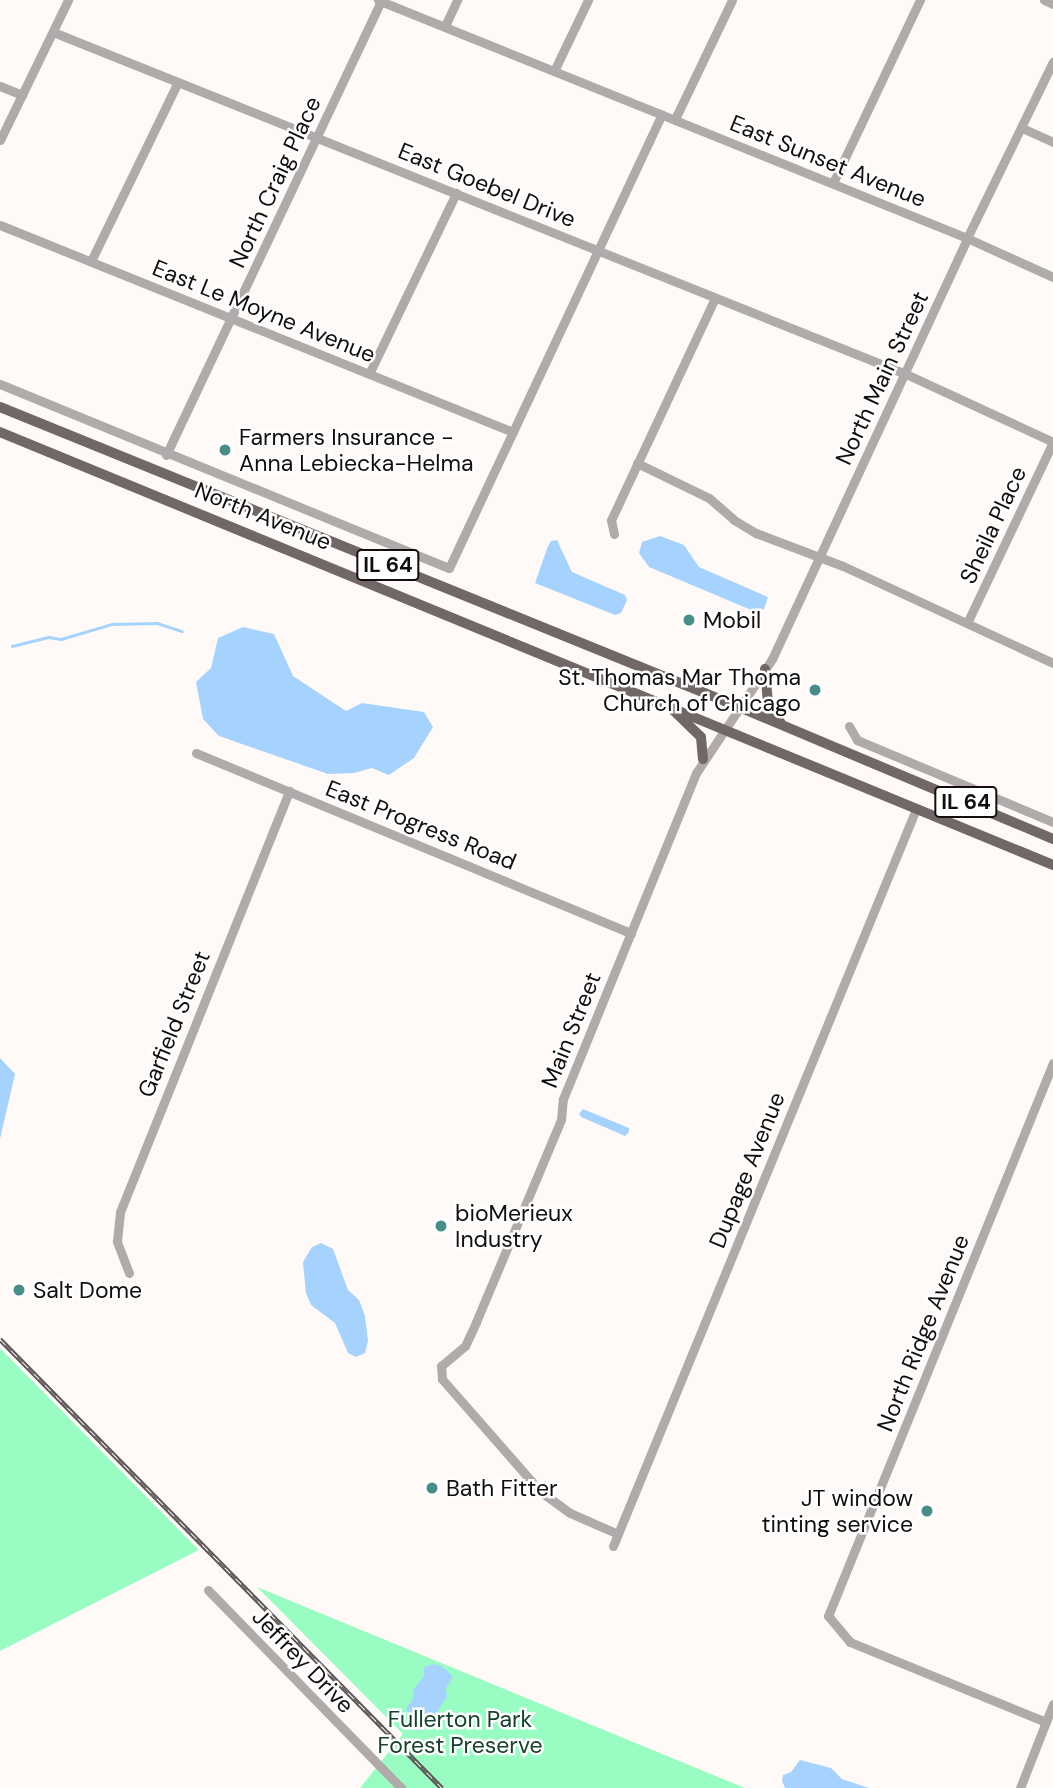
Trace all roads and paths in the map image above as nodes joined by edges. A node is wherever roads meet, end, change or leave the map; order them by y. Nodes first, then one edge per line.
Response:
1 (68, 0) edge
2 (457, 0) edge
3 (588, 0) edge
4 (732, 0) edge
5 (920, 0) edge
6 (1044, 0) edge
7 (380, 1) edge
8 (1053, 4) edge
9 (444, 26) junction
10 (53, 32) junction
11 (1053, 62) edge
12 (554, 71) junction
13 (178, 82) junction
14 (0, 86) edge
15 (22, 95) junction
16 (662, 114) junction
17 (675, 119) junction
18 (1022, 128) junction
19 (317, 137) junction
20 (0, 140) edge
21 (1053, 142) edge
22 (832, 183) junction
23 (456, 192) junction
24 (0, 225) edge
25 (967, 238) junction
26 (597, 250) junction
27 (91, 261) junction
28 (1053, 277) edge
29 (715, 298) junction
30 (231, 319) junction
31 (369, 374) junction
32 (906, 374) junction
33 (0, 384) edge
34 (0, 407) edge
35 (0, 432) edge
36 (513, 432) junction
37 (1053, 442) edge
38 (166, 455) junction
39 (637, 463) junction
40 (614, 534) dead end
41 (820, 556) junction
42 (967, 624) junction
43 (1053, 663) edge
44 (765, 669) junction
45 (670, 706) junction
46 (739, 707) junction
47 (783, 725) junction
48 (849, 726) dead end
49 (723, 729) junction
50 (196, 753) dead end
51 (704, 759) junction
52 (289, 791) junction
53 (916, 809) junction
54 (1053, 821) edge
55 (1053, 839) edge
56 (1053, 865) edge
57 (631, 933) junction
58 (1053, 1063) edge
59 (129, 1273) dead end
60 (618, 1534) junction
61 (613, 1546) dead end
62 (208, 1590) dead end
63 (1053, 1704) edge
64 (1046, 1722) junction
65 (401, 1788) edge
66 (1020, 1788) edge

1 - 10 street
2 - 9 street
3 - 12 street
4 - 17 street
5 - 22 street
6 - 8 street
7 - 9 street
7 - 19 street, North Craig Place
9 - 12 street
10 - 13 street, East Goebel Drive
10 - 15 street
11 - 18 street, North Main Street
12 - 16 street
13 - 19 street, East Goebel Drive
13 - 27 street
14 - 15 street
15 - 20 street
16 - 17 street, East Sunset Avenue
16 - 26 street
17 - 22 street, East Sunset Avenue
18 - 21 street
18 - 25 street, North Main Street
19 - 23 street, East Goebel Drive
19 - 30 street, North Craig Place
22 - 25 street, East Sunset Avenue
23 - 26 street, East Goebel Drive
23 - 31 street
24 - 27 street, East Le Moyne Avenue
25 - 28 street, East Sunset Avenue
25 - 32 street, North Main Street
26 - 29 street, East Goebel Drive
26 - 36 street
27 - 30 street, East Le Moyne Avenue
29 - 32 street, East Goebel Drive
29 - 39 street
30 - 31 street, East Le Moyne Avenue
30 - 38 street, North Craig Place
31 - 36 street, East Le Moyne Avenue
32 - 37 street, East Goebel Drive
32 - 41 street, North Main Street
33 - 38 street, North Avenue
34 - 46 main road, North Avenue / IL 64
35 - 45 main road, North Avenue / IL 64
36 - 38 street, North Avenue
37 - 42 street, Sheila Place
39 - 40 street
39 - 41 street
41 - 42 street
41 - 44 street, North Main Street
42 - 43 street
44 - 46 street, North Main Street
44 - 47 main road
45 - 49 main road, North Avenue / IL 64
45 - 51 main road
46 - 47 main road, North Avenue / IL 64
46 - 49 street, Main Street
47 - 55 main road, North Avenue / IL 64
48 - 54 street
49 - 51 street, Main Street
49 - 53 main road, North Avenue / IL 64
50 - 52 street, East Progress Road
51 - 57 street, Main Street
52 - 57 street, East Progress Road
52 - 59 street, Garfield Street
53 - 56 main road, North Avenue / IL 64
53 - 60 street, Dupage Avenue
57 - 60 street, Main Street
58 - 64 street, North Ridge Avenue
60 - 61 street, Dupage Avenue
62 - 65 street, Jeffrey Drive
63 - 64 street
64 - 66 street

